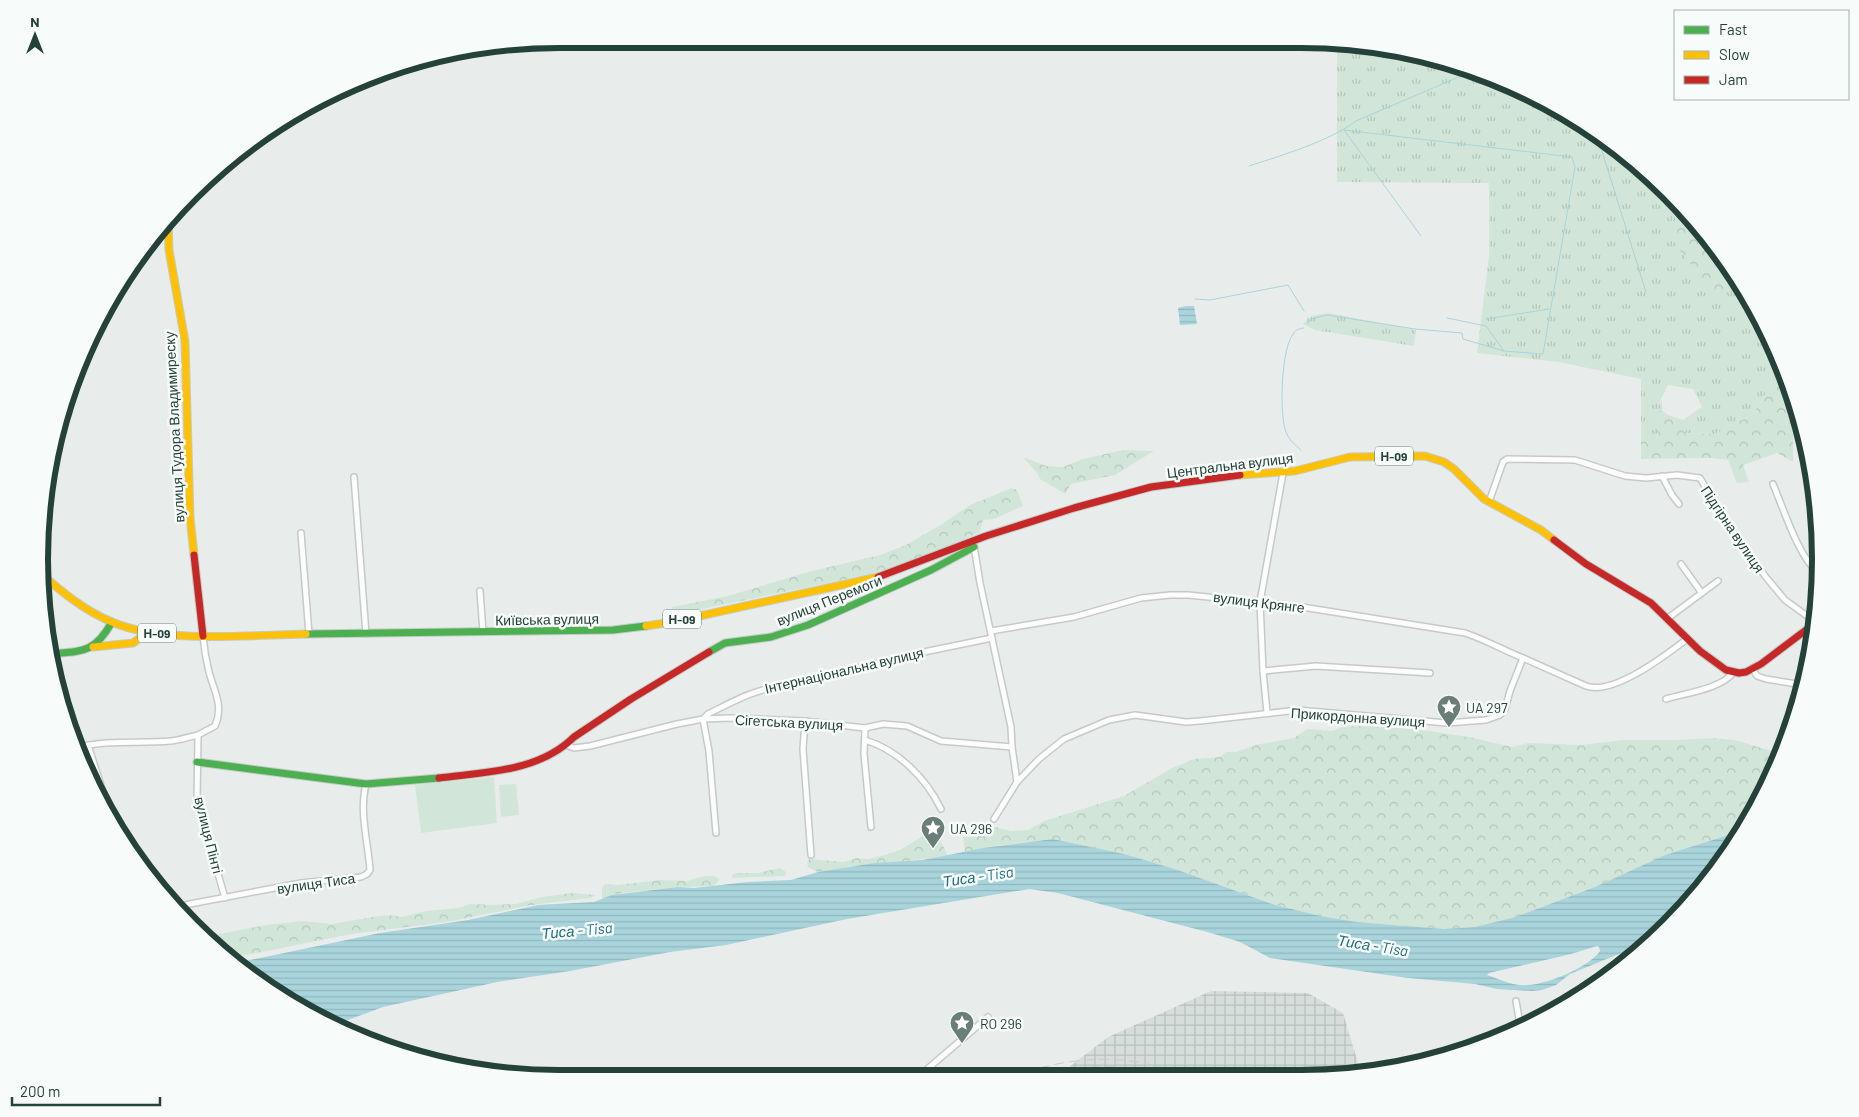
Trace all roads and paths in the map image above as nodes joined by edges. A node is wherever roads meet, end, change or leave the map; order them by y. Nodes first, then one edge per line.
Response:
1 (169, 229) edge
2 (1283, 472) junction
3 (1662, 476) junction
4 (354, 477) dead end
5 (1773, 484) dead end
6 (1489, 502) junction
7 (1679, 504) dead end
8 (301, 533) dead end
9 (973, 544) junction
10 (1681, 564) dead end
11 (1811, 567) edge
12 (49, 580) edge
13 (1718, 580) dead end
14 (480, 591) dead end
15 (1701, 592) junction
16 (1260, 602) junction
17 (1808, 617) edge
18 (1668, 618) junction
19 (112, 622) junction
20 (1806, 628) edge
21 (148, 632) junction
22 (483, 632) junction
23 (991, 632) junction
24 (309, 634) junction
25 (366, 634) junction
26 (203, 636) junction
27 (992, 638) junction
28 (1687, 639) junction
29 (90, 647) junction
30 (56, 653) edge
31 (1523, 658) junction
32 (1752, 668) junction
33 (1263, 671) junction
34 (1734, 672) junction
35 (1430, 673) dead end
36 (1796, 684) edge
37 (1666, 699) dead end
38 (1268, 713) junction
39 (703, 719) junction
40 (805, 720) junction
41 (865, 728) junction
42 (198, 735) junction
43 (865, 740) junction
44 (88, 745) junction
45 (566, 745) junction
46 (83, 746) edge
47 (1012, 747) junction
48 (197, 762) junction
49 (1017, 782) junction
50 (366, 784) junction
51 (102, 789) edge
52 (941, 808) dead end
53 (994, 819) dead end
54 (871, 827) dead end
55 (716, 833) dead end
56 (811, 855) dead end
57 (225, 898) junction
58 (183, 905) edge
59 (1516, 1001) dead end
60 (988, 1017) dead end
61 (1519, 1020) edge
62 (926, 1070) edge

1 - 26 main road, вулиця Тудора Владимиреску
2 - 6 main road, Центральна вулиця / Н-09
2 - 9 main road, Центральна вулиця / Н-09
2 - 16 street
3 - 6 street, Підгірна вулиця
3 - 7 street
3 - 17 street, Підгірна вулиця
4 - 25 street
5 - 11 street
6 - 18 main road, Центральна вулиця / Н-09
8 - 24 street
9 - 22 main road, Київська вулиця / Н-09
9 - 23 street
9 - 45 main road, вулиця Перемоги
10 - 15 street
12 - 19 main road, Н-09
13 - 15 street
14 - 22 street
15 - 18 street
16 - 23 street, вулиця Крянге
16 - 31 street, вулиця Крянге
16 - 33 street
18 - 28 main road, Центральна вулиця / Н-09
19 - 21 main road, Київська вулиця / Н-09
19 - 29 main road
20 - 32 main road
21 - 26 main road, Київська вулиця / Н-09
21 - 29 main road
22 - 25 main road, Київська вулиця / Н-09
23 - 27 street
24 - 25 main road, Київська вулиця / Н-09
24 - 26 main road, Київська вулиця / Н-09
26 - 42 street
27 - 39 street, Інтернаціональна вулиця
27 - 47 street
28 - 31 street
28 - 34 main road, Центральна вулиця / Н-09
29 - 30 main road
31 - 38 street, Прикордонна вулиця
32 - 34 main road
32 - 36 street
33 - 35 street
33 - 38 street
34 - 37 street
38 - 49 street, Прикордонна вулиця
39 - 40 street, Сігетська вулиця
39 - 45 street, Сігетська вулиця
39 - 55 street
40 - 41 street, Сігетська вулиця
40 - 56 street
41 - 43 street
41 - 47 street, Сігетська вулиця
42 - 44 street
42 - 48 street, вулиця Пінті
43 - 52 street
43 - 54 street
44 - 46 street
44 - 51 street
45 - 50 main road, вулиця Перемоги
47 - 49 street
48 - 50 main road, вулиця Перемоги
48 - 57 street, вулиця Пінті
49 - 53 street, Прикордонна вулиця
50 - 57 street, вулиця Тиса
57 - 58 street, вулиця Тиса
59 - 61 street
60 - 62 street

